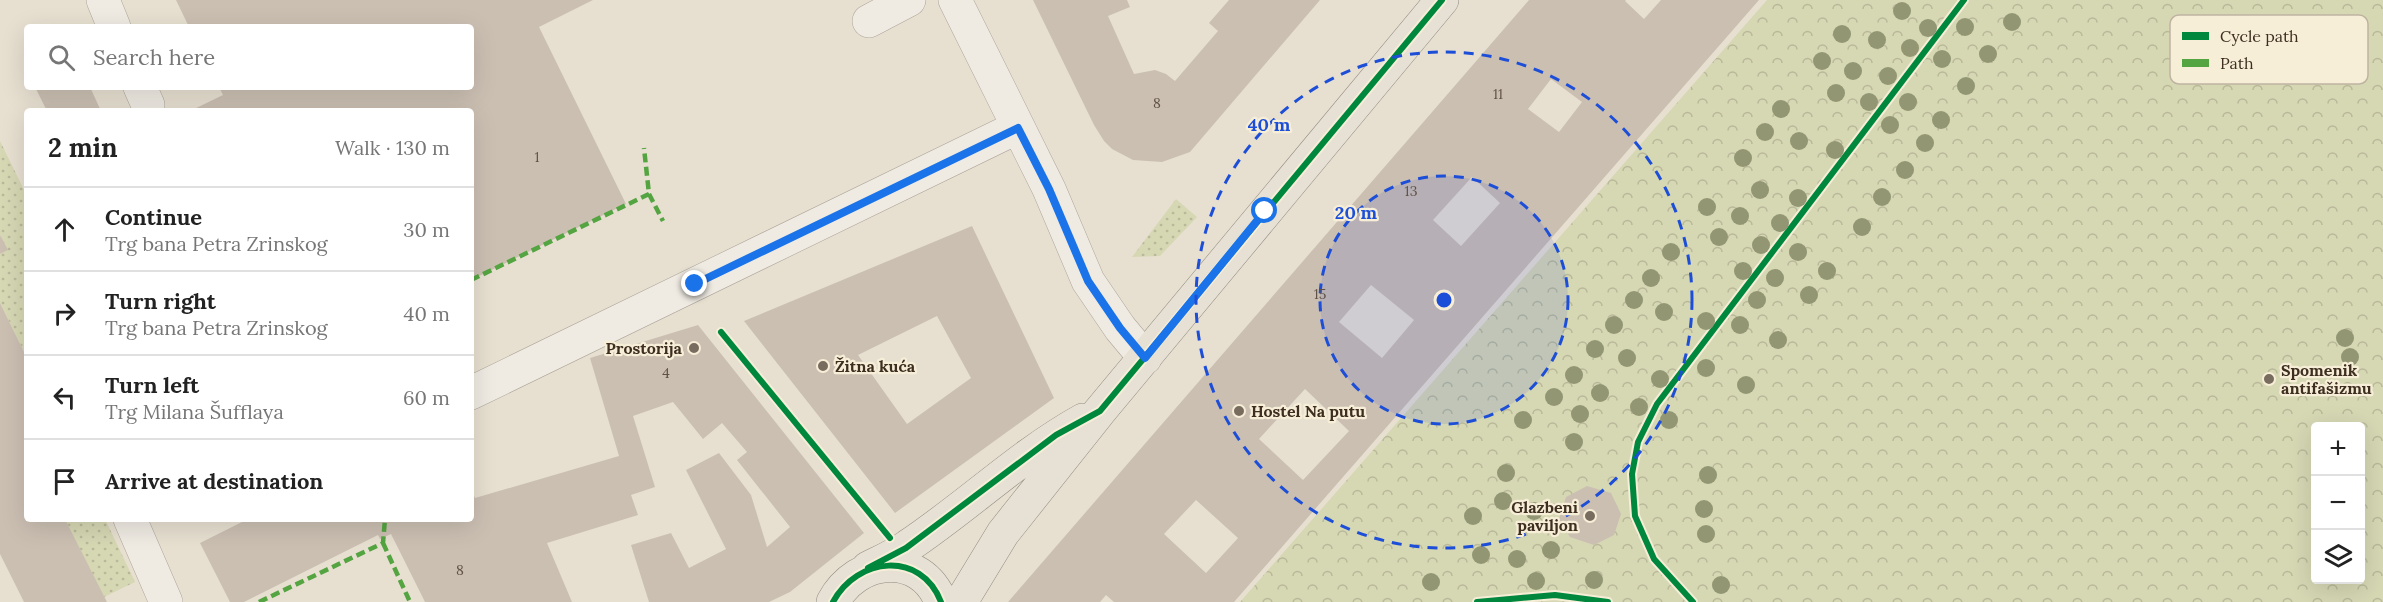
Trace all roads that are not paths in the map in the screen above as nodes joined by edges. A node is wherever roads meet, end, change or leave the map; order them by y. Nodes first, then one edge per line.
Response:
1 (103, 0) edge
2 (909, 0) edge
3 (955, 0) edge
4 (1442, 0) edge
5 (869, 21) dead end
6 (113, 24) edge
7 (1018, 128) junction
8 (1145, 358) junction
9 (474, 392) edge
10 (1100, 411) junction
11 (130, 522) edge
12 (868, 568) junction
13 (166, 602) edge
14 (833, 602) edge
15 (941, 602) edge
16 (961, 602) edge

1 - 6 street
2 - 5 street
3 - 7 street
4 - 8 main road
7 - 8 street
7 - 9 street
8 - 10 main road
10 - 12 main road
10 - 16 main road
11 - 13 street
12 - 14 main road
12 - 15 main road

